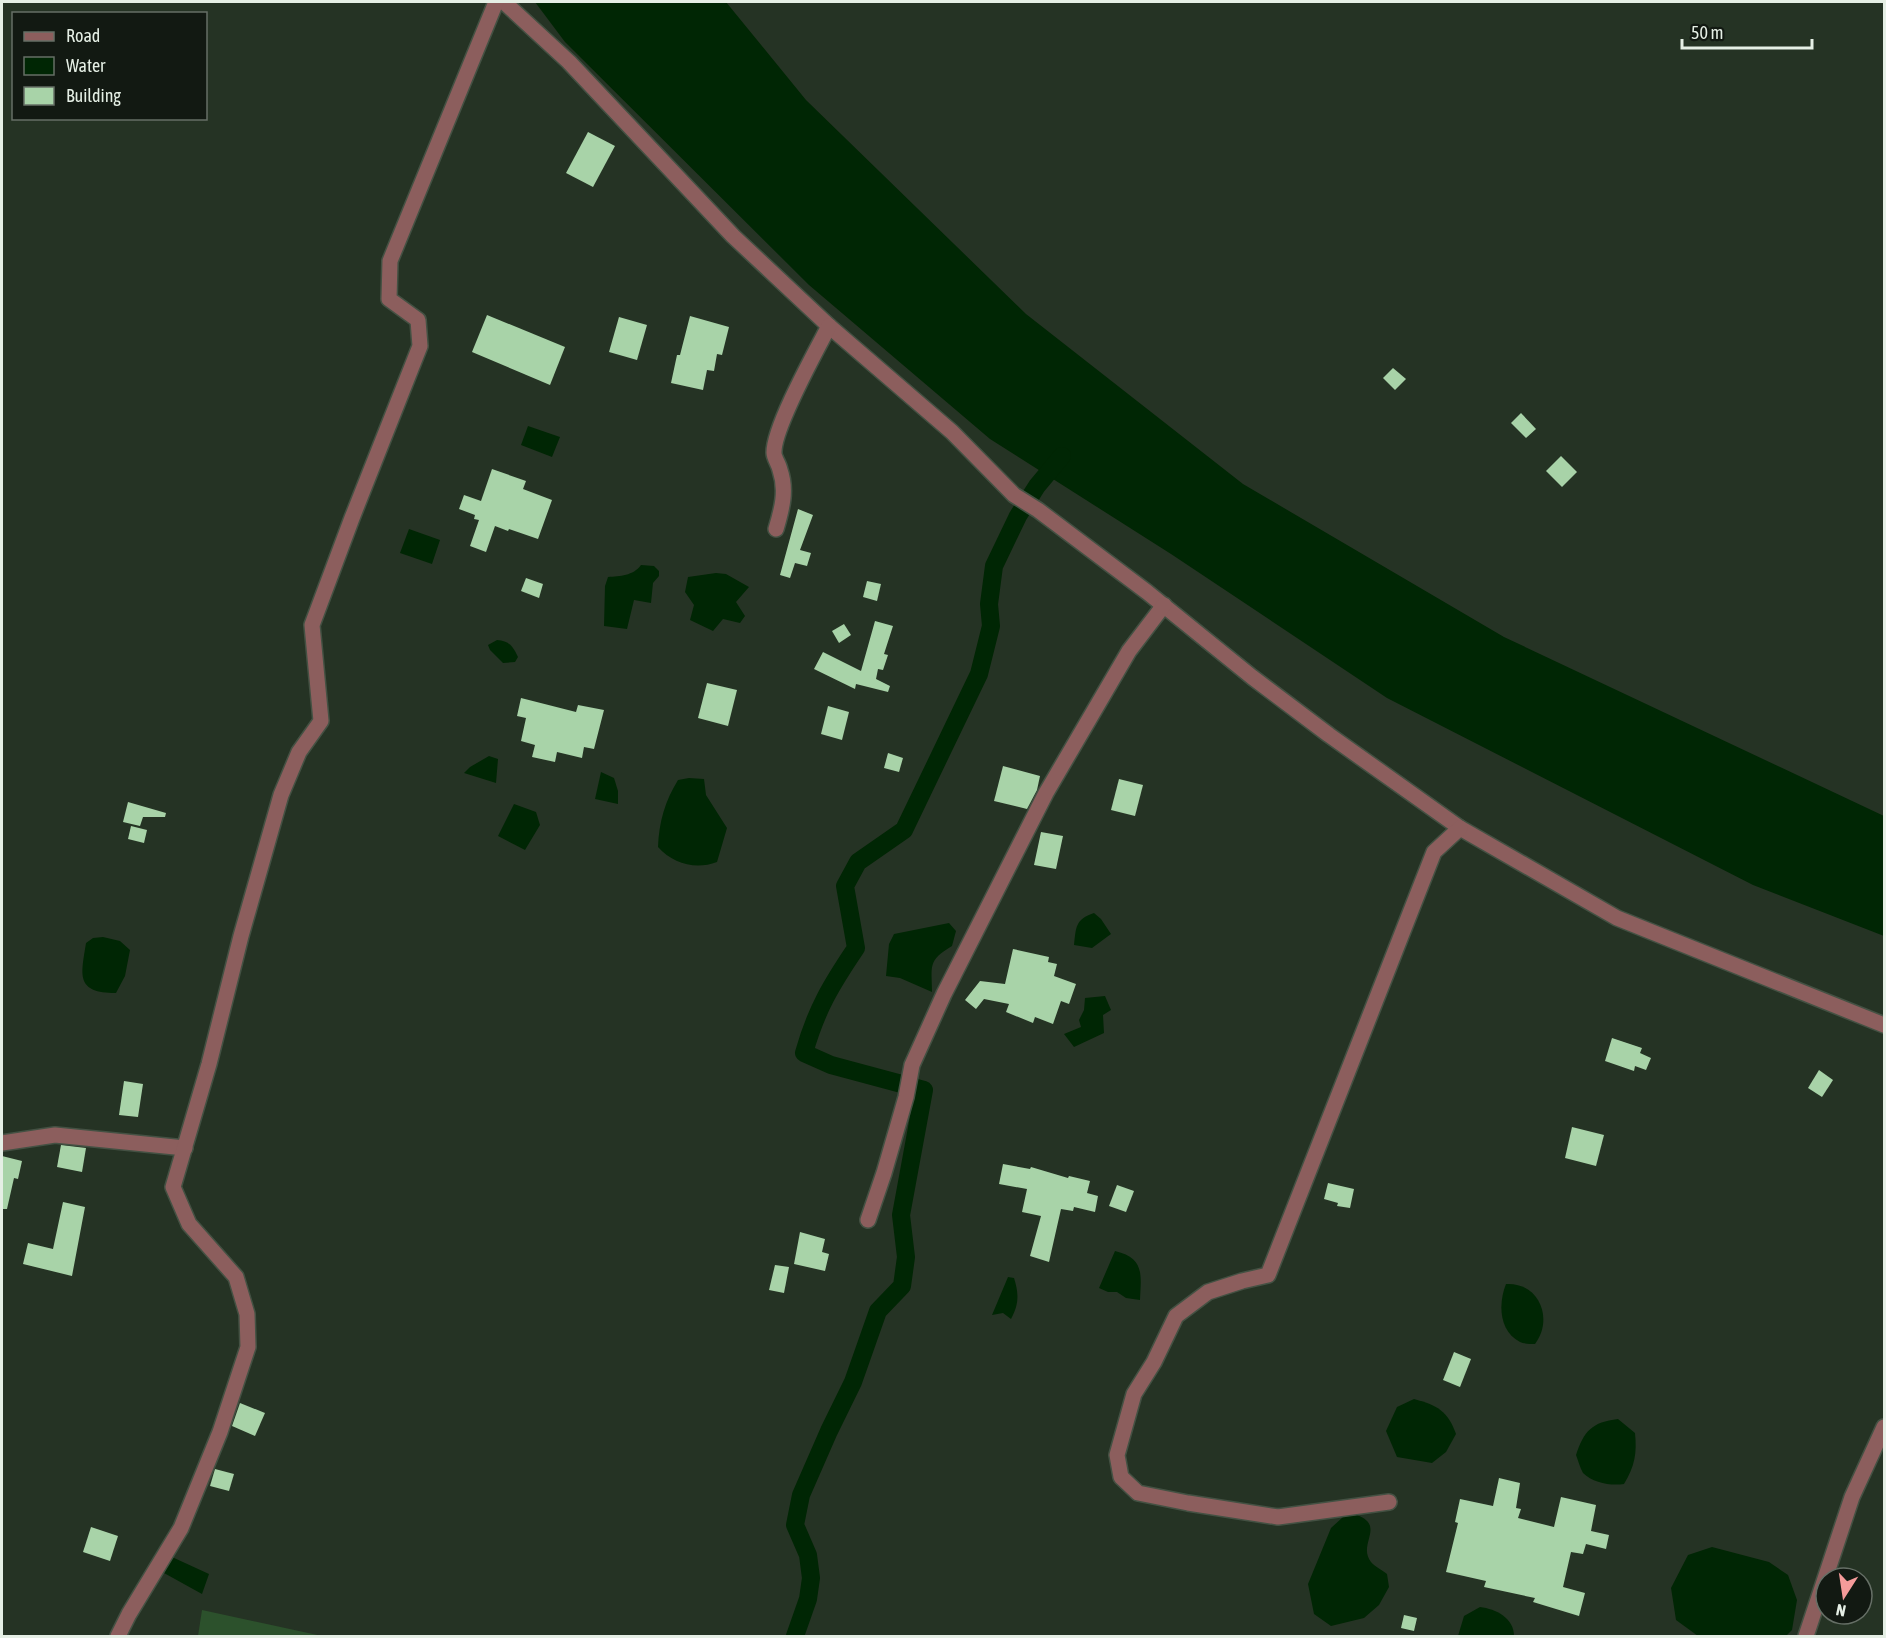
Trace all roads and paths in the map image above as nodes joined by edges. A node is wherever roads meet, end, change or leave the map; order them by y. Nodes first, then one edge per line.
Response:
1 (496, 2) edge
2 (504, 2) edge
3 (829, 326) junction
4 (776, 529) dead end
5 (1164, 605) junction
6 (1460, 828) junction
7 (1884, 1025) edge
8 (2, 1143) edge
9 (185, 1149) junction
10 (868, 1220) dead end
11 (1884, 1427) edge
12 (1389, 1502) dead end
13 (118, 1636) edge
14 (1806, 1636) edge

1 - 9 street
2 - 3 street
3 - 4 street
3 - 5 street
5 - 6 street
5 - 10 street
6 - 7 street
6 - 12 street
8 - 9 street
9 - 13 street
11 - 14 street

